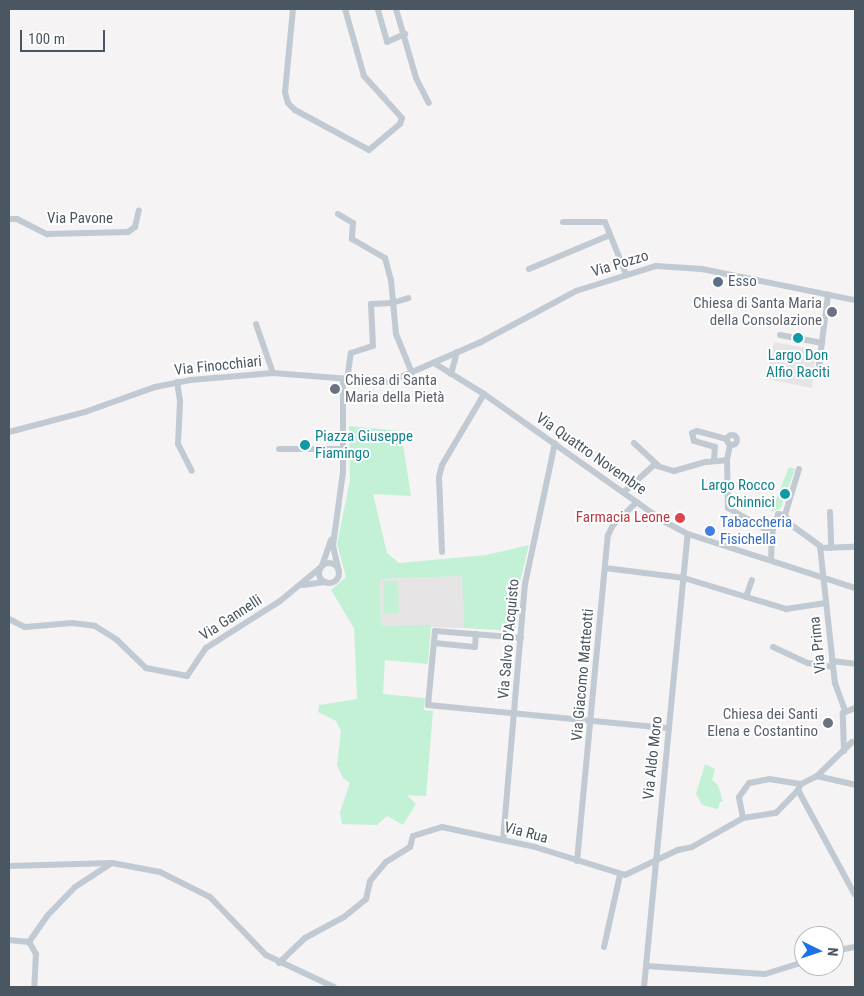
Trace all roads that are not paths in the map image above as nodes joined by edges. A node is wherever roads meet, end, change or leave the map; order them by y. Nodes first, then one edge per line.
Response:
1 (293, 9) edge
2 (345, 9) edge
3 (396, 9) edge
4 (378, 10) edge
5 (405, 34) junction
6 (429, 103) dead end
7 (139, 210) dead end
8 (338, 214) dead end
9 (9, 219) edge
10 (563, 222) dead end
11 (610, 234) junction
12 (530, 269) dead end
13 (626, 274) junction
14 (828, 295) junction
15 (408, 298) dead end
16 (855, 300) edge
17 (392, 303) junction
18 (256, 324) dead end
19 (780, 335) dead end
20 (822, 343) junction
21 (457, 352) junction
22 (434, 363) junction
23 (819, 365) dead end
24 (273, 373) junction
25 (412, 373) junction
26 (450, 374) junction
27 (345, 380) junction
28 (176, 382) junction
29 (484, 394) junction
30 (10, 430) edge
31 (555, 443) junction
32 (634, 443) dead end
33 (279, 449) dead end
34 (344, 449) junction
35 (714, 460) junction
36 (727, 460) junction
37 (658, 464) junction
38 (799, 469) dead end
39 (192, 471) dead end
40 (624, 492) junction
41 (637, 502) junction
42 (830, 512) dead end
43 (785, 515) junction
44 (335, 527) junction
45 (772, 533) junction
46 (688, 534) junction
47 (855, 546) edge
48 (820, 548) junction
49 (830, 548) junction
50 (442, 552) dead end
51 (771, 560) junction
52 (321, 568) junction
53 (605, 568) junction
54 (339, 572) junction
55 (822, 575) junction
56 (684, 578) junction
57 (752, 580) dead end
58 (326, 582) junction
59 (855, 588) edge
60 (295, 589) junction
61 (746, 597) junction
62 (826, 603) junction
63 (9, 619) edge
64 (476, 634) junction
65 (521, 638) junction
66 (434, 643) junction
67 (773, 647) dead end
68 (832, 664) junction
69 (855, 664) edge
70 (855, 708) edge
71 (845, 711) junction
72 (514, 713) junction
73 (592, 721) junction
74 (669, 728) junction
75 (844, 740) junction
76 (854, 742) edge
77 (844, 751) junction
78 (817, 776) junction
79 (855, 785) edge
80 (800, 787) junction
81 (742, 818) junction
82 (503, 840) junction
83 (656, 860) junction
84 (577, 861) junction
85 (112, 863) junction
86 (9, 866) edge
87 (620, 875) junction
88 (843, 875) junction
89 (855, 887) edge
90 (855, 895) edge
91 (9, 940) edge
92 (29, 942) junction
93 (604, 947) dead end
94 (279, 963) junction
95 (794, 965) edge
96 (646, 966) junction
97 (34, 987) edge
98 (334, 987) edge
99 (644, 987) edge

1 - 2 street
3 - 5 street
4 - 5 street
5 - 6 street
7 - 9 street, Via Pavone
8 - 17 street
10 - 11 street
11 - 12 street
11 - 13 street
13 - 14 street, Via Pozzo
13 - 21 street, Via Pozzo
14 - 16 street, Via Pozzo
14 - 20 street
15 - 17 street
17 - 25 street
17 - 27 street
18 - 24 street
19 - 20 street
20 - 23 street
21 - 22 street, Via Pozzo
21 - 26 street
22 - 25 street, Via Finocchiari
22 - 26 street, Via Quattro Novembre
24 - 27 street, Via Finocchiari
24 - 28 street, Via Finocchiari
25 - 27 street, Via Finocchiari
26 - 29 street, Via Quattro Novembre
27 - 34 street
28 - 30 street, Via Finocchiari
28 - 39 street
29 - 31 street, Via Quattro Novembre
29 - 50 street
31 - 40 street, Via Quattro Novembre
31 - 65 street, Via Salvo D'Acquisto
32 - 37 street
33 - 34 street
34 - 44 street
35 - 36 street
35 - 36 street
35 - 37 street
36 - 45 street
37 - 40 street
38 - 43 street
40 - 41 street, Via Quattro Novembre
41 - 46 street, Via Quattro Novembre
41 - 53 street, Via Giacomo Matteotti
42 - 49 street
43 - 45 street
43 - 48 street
44 - 52 street
44 - 54 street
45 - 51 street
46 - 51 street, Via Quattro Novembre
46 - 56 street, Via Aldo Moro
47 - 49 street
48 - 49 street
48 - 55 street, Via Prima
51 - 55 street, Via Quattro Novembre
52 - 54 street
52 - 58 street
52 - 60 street, Via Gannelli
53 - 56 street
53 - 73 street, Via Giacomo Matteotti
54 - 58 street
55 - 59 street, Via Quattro Novembre
55 - 62 street, Via Prima
56 - 61 street
56 - 74 street, Via Aldo Moro
57 - 61 street
58 - 60 street, Via Gannelli
60 - 63 street, Via Gannelli
61 - 62 street
62 - 68 street, Via Prima
64 - 65 street
64 - 66 street
64 - 66 street
65 - 72 street, Via Salvo D'Acquisto
66 - 72 street
67 - 68 street
68 - 69 street
68 - 71 street, Via Prima
70 - 71 street
71 - 75 street, Via Prima
72 - 73 street
72 - 82 street, Via Salvo D'Acquisto
73 - 74 street
73 - 84 street, Via Giacomo Matteotti
74 - 83 street, Via Aldo Moro
75 - 76 street
75 - 77 street, Via Prima
76 - 77 street
77 - 78 street
78 - 79 street
78 - 80 street
80 - 81 street
80 - 81 street
80 - 88 street
81 - 83 street
82 - 84 street, Via Rua
82 - 94 street, Via Rua
83 - 87 street
83 - 96 street, Via Aldo Moro
84 - 87 street, Via Rua
85 - 86 street
85 - 92 street
85 - 94 street
87 - 93 street
88 - 89 street
88 - 90 street
91 - 92 street
92 - 97 street
94 - 98 street
95 - 96 street
96 - 99 street, Via Aldo Moro

